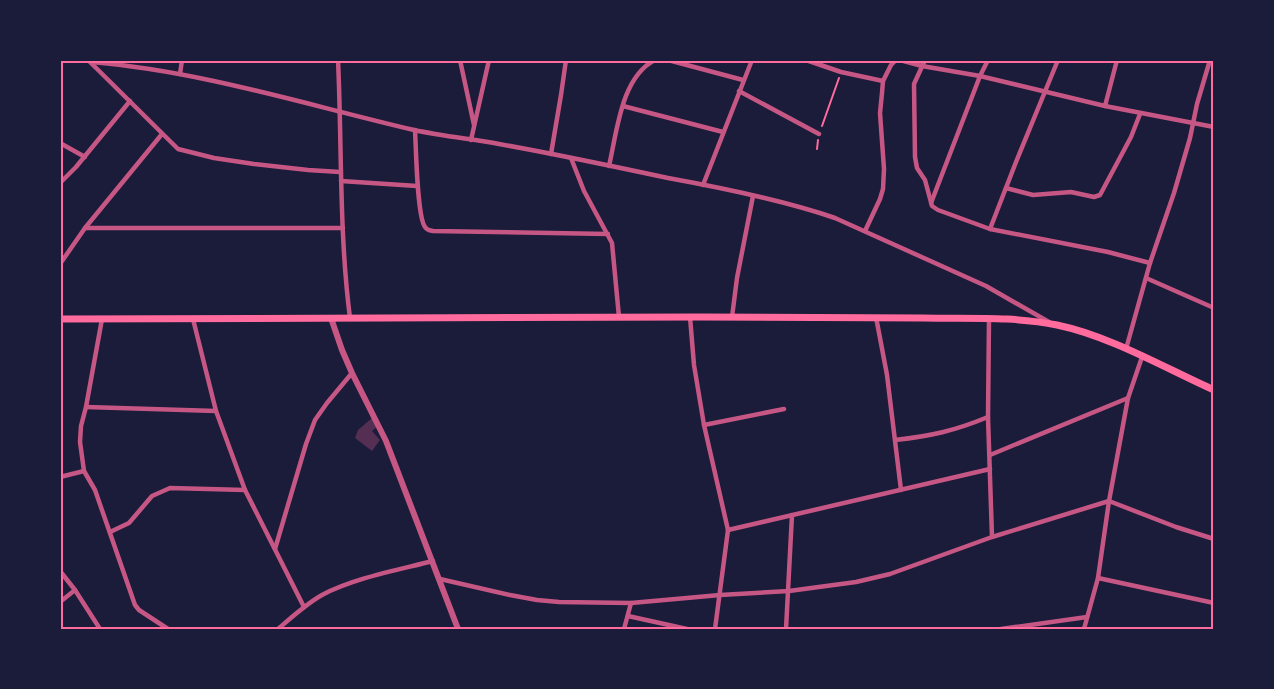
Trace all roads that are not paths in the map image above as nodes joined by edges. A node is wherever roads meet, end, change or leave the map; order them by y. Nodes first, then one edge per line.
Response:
1 (182, 60) edge
2 (338, 60) edge
3 (460, 60) edge
4 (489, 60) edge
5 (566, 60) edge
6 (655, 60) edge
7 (668, 60) edge
8 (695, 60) edge
9 (752, 60) edge
10 (806, 60) edge
11 (925, 60) edge
12 (988, 60) edge
13 (1058, 60) edge
14 (1117, 60) edge
15 (1210, 60) edge
16 (90, 61) edge
17 (922, 66) junction
18 (692, 68) junction
19 (180, 74) junction
20 (980, 76) junction
21 (743, 80) junction
22 (883, 81) junction
23 (739, 91) junction
24 (1045, 93) junction
25 (130, 101) junction
26 (623, 106) junction
27 (1105, 106) junction
28 (339, 110) junction
29 (1140, 114) junction
30 (1193, 123) junction
31 (474, 126) junction
32 (1214, 127) edge
33 (415, 130) junction
34 (723, 132) junction
35 (162, 134) junction
36 (819, 134) road end
37 (471, 140) junction
38 (60, 143) edge
39 (551, 154) junction
40 (85, 157) junction
41 (571, 158) junction
42 (609, 166) junction
43 (340, 172) junction
44 (340, 181) junction
45 (60, 183) edge
46 (703, 184) junction
47 (417, 186) junction
48 (1006, 188) junction
49 (753, 196) junction
50 (931, 203) junction
51 (86, 228) junction
52 (343, 228) junction
53 (990, 230) junction
54 (865, 231) junction
55 (608, 234) junction
56 (1150, 263) junction
57 (60, 264) edge
58 (1146, 278) junction
59 (1214, 308) edge
60 (619, 317) junction
61 (690, 317) junction
62 (732, 317) junction
63 (876, 317) junction
64 (331, 318) junction
65 (350, 318) junction
66 (60, 319) edge
67 (102, 319) junction
68 (193, 319) junction
69 (989, 319) junction
70 (1054, 324) junction
71 (1126, 349) junction
72 (1142, 357) junction
73 (352, 373) junction
74 (1214, 390) edge
75 (1128, 398) junction
76 (86, 407) junction
77 (784, 409) dead end
78 (216, 411) junction
79 (988, 417) junction
80 (704, 425) junction
81 (895, 440) junction
82 (990, 455) junction
83 (990, 469) junction
84 (84, 471) junction
85 (60, 477) edge
86 (246, 490) junction
87 (901, 490) junction
88 (1109, 501) junction
89 (792, 515) junction
90 (728, 530) junction
91 (110, 532) junction
92 (992, 537) junction
93 (1214, 539) edge
94 (275, 550) junction
95 (433, 561) junction
96 (60, 570) edge
97 (1098, 578) junction
98 (440, 579) junction
99 (75, 590) junction
100 (789, 591) junction
101 (720, 594) junction
102 (60, 602) edge
103 (631, 603) junction
104 (1214, 603) edge
105 (304, 607) junction
106 (628, 616) junction
107 (1087, 617) junction
108 (100, 629) edge
109 (168, 629) edge
110 (278, 629) edge
111 (458, 629) edge
112 (624, 629) edge
113 (687, 629) edge
114 (715, 629) edge
115 (786, 629) edge
116 (1001, 629) edge
117 (1084, 629) edge

1 - 19 street
2 - 28 street
3 - 31 street
4 - 31 street
5 - 39 street
6 - 26 street
7 - 18 street
8 - 18 street
9 - 21 street
10 - 22 street
11 - 17 street
12 - 20 street
13 - 24 street
14 - 27 street
15 - 30 street
16 - 19 street
16 - 25 street
17 - 20 street
17 - 22 street
17 - 50 street
18 - 21 street
19 - 28 street
20 - 24 street
20 - 50 street
21 - 23 street
22 - 54 street
23 - 34 street
23 - 36 street
24 - 27 street
24 - 48 street
25 - 35 street
25 - 40 street
26 - 34 street
26 - 42 street
27 - 29 street
28 - 33 street
28 - 43 street
29 - 30 street
29 - 48 street
30 - 32 street
30 - 56 street
31 - 37 street
33 - 37 street
33 - 47 street
34 - 46 street
35 - 43 street
35 - 51 street
37 - 39 street
38 - 40 street
39 - 41 street
40 - 45 street
41 - 42 street
41 - 55 street
42 - 46 street
43 - 44 street
44 - 47 street
44 - 52 street
46 - 49 street
47 - 55 street
48 - 53 street
49 - 54 street
49 - 62 street
50 - 53 street
51 - 52 street
51 - 57 street
52 - 65 street
53 - 56 street
54 - 70 street
55 - 60 street
56 - 58 street
58 - 59 street
58 - 71 street
60 - 61 main road
60 - 65 main road
61 - 62 main road
61 - 80 street
62 - 63 main road
63 - 69 main road
63 - 81 street
64 - 65 main road
64 - 68 main road
64 - 73 street
66 - 67 main road
67 - 68 main road
67 - 76 street
68 - 78 street
69 - 70 main road
69 - 79 street
70 - 71 main road
71 - 72 main road
72 - 74 main road
72 - 75 street
73 - 94 street
73 - 95 street
75 - 82 street
75 - 88 street
76 - 78 street
76 - 84 street
77 - 80 street
78 - 86 street
79 - 81 street
79 - 82 street
80 - 90 street
81 - 87 street
82 - 83 street
83 - 87 street
83 - 92 street
84 - 85 street
84 - 91 street
86 - 91 street
86 - 94 street
87 - 89 street
88 - 92 street
88 - 93 street
88 - 97 street
89 - 90 street
89 - 100 street
90 - 101 street
91 - 109 street
92 - 100 street
94 - 105 street
95 - 98 street
95 - 105 street
96 - 99 street
97 - 104 street
97 - 107 street
98 - 103 street
98 - 111 street
99 - 102 street
99 - 108 street
100 - 101 street
100 - 115 street
101 - 103 street
101 - 114 street
103 - 106 street
105 - 110 street
106 - 112 street
106 - 113 street
107 - 116 street
107 - 117 street

